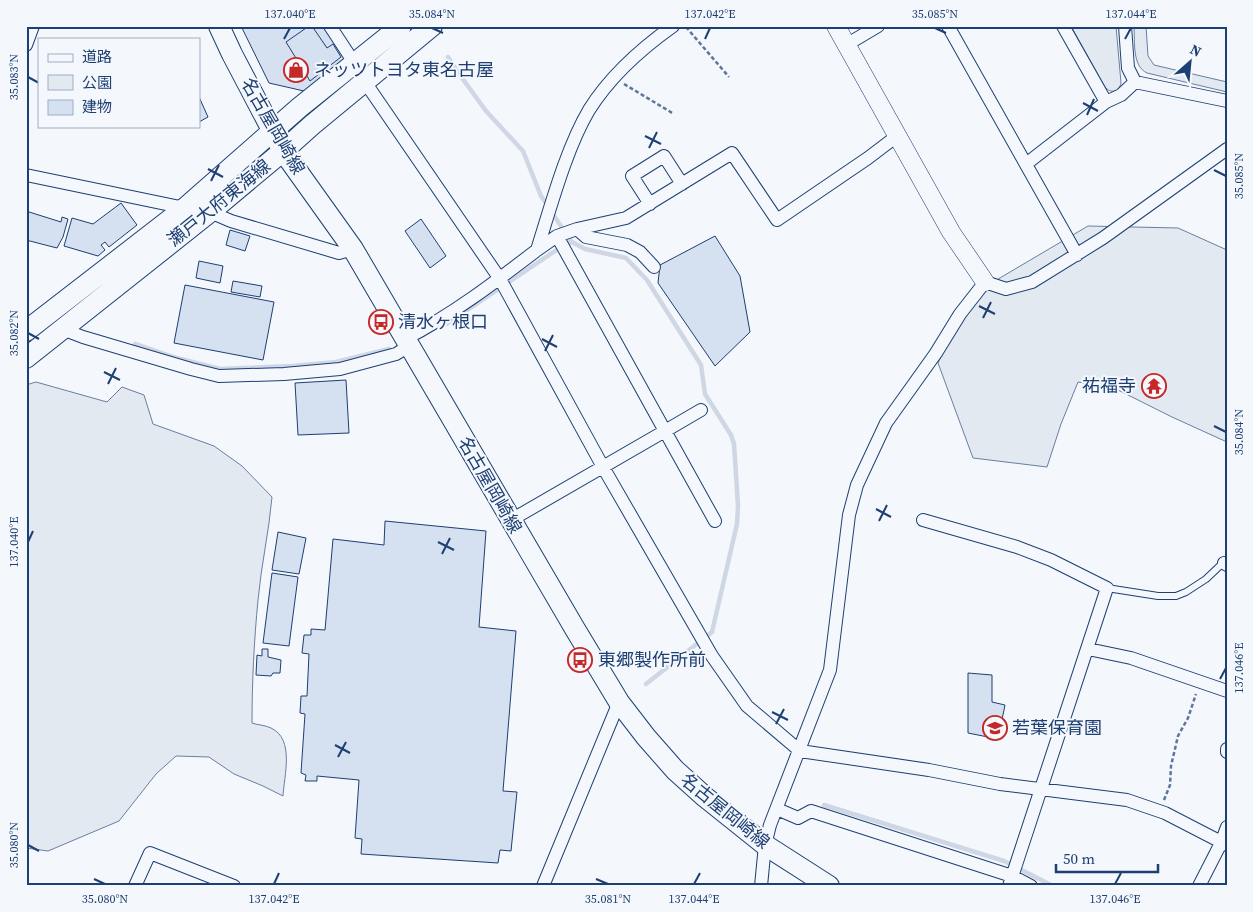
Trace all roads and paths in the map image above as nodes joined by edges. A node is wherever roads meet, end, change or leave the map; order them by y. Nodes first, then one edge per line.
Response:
1 (33, 26) edge
2 (220, 26) edge
3 (330, 26) edge
4 (401, 26) edge
5 (432, 26) edge
6 (685, 26) edge
7 (836, 26) edge
8 (878, 26) edge
9 (948, 26) edge
10 (1063, 26) edge
11 (1125, 26) edge
12 (666, 28) edge
13 (846, 44) junction
14 (26, 45) edge
15 (355, 64) junction
16 (729, 77) dead end
17 (614, 79) junction
18 (365, 82) junction
19 (1135, 82) junction
20 (1227, 101) edge
21 (1106, 102) junction
22 (674, 114) dead end
23 (272, 131) junction
24 (897, 136) junction
25 (1227, 149) edge
26 (283, 151) junction
27 (1026, 164) junction
28 (26, 176) edge
29 (682, 184) junction
30 (650, 204) junction
31 (185, 208) junction
32 (210, 212) junction
33 (577, 229) junction
34 (557, 236) junction
35 (353, 249) junction
36 (537, 250) junction
37 (1077, 255) junction
38 (654, 266) dead end
39 (500, 279) junction
40 (985, 282) junction
41 (30, 325) edge
42 (62, 329) junction
43 (407, 343) junction
44 (26, 358) edge
45 (701, 410) dead end
46 (665, 431) junction
47 (603, 467) junction
48 (511, 520) junction
49 (923, 520) dead end
50 (716, 521) dead end
51 (1226, 562) edge
52 (1108, 588) junction
53 (1088, 649) junction
54 (1200, 683) junction
55 (1227, 691) edge
56 (620, 702) junction
57 (800, 751) junction
58 (1042, 789) junction
59 (777, 810) junction
60 (1159, 811) junction
61 (1227, 827) edge
62 (1224, 844) edge
63 (765, 845) junction
64 (1010, 881) edge
65 (135, 886) edge
66 (234, 886) edge
67 (543, 886) edge
68 (761, 886) edge
69 (829, 886) edge
70 (1031, 886) edge
71 (1199, 886) edge

1 - 14 street
2 - 23 main road, 名古屋岡崎線
3 - 15 street
4 - 15 main road, 瀬戸大府東海線
5 - 18 main road, 瀬戸大府東海線
6 - 16 path
7 - 13 street
8 - 13 street
9 - 27 street
10 - 21 street
11 - 19 street
12 - 17 street
13 - 24 street
15 - 23 main road, 瀬戸大府東海線
17 - 22 path
17 - 36 street
18 - 26 main road, 瀬戸大府東海線
18 - 39 street
19 - 20 street
19 - 21 street
21 - 27 street
23 - 26 main road, 名古屋岡崎線
23 - 31 main road, 瀬戸大府東海線
24 - 29 street
24 - 40 street
25 - 37 street
26 - 32 main road, 瀬戸大府東海線
26 - 35 main road, 名古屋岡崎線
27 - 37 street
28 - 31 street
29 - 30 street
29 - 30 street
30 - 33 street
31 - 41 main road, 瀬戸大府東海線
32 - 35 street
32 - 42 main road, 瀬戸大府東海線
33 - 34 street
33 - 38 street
34 - 36 street
34 - 46 street
35 - 43 main road, 名古屋岡崎線
36 - 39 street
37 - 40 street
39 - 43 street
39 - 47 street
40 - 57 street
42 - 43 street
42 - 44 main road, 瀬戸大府東海線
43 - 48 main road, 名古屋岡崎線
45 - 46 street
46 - 47 street
46 - 50 street
47 - 48 street
47 - 57 street
48 - 56 main road, 名古屋岡崎線
49 - 52 street
51 - 52 lane
52 - 53 street
53 - 54 street
53 - 58 street
54 - 55 street
54 - 60 path
56 - 63 main road, 名古屋岡崎線
56 - 67 street
57 - 58 street
57 - 59 street
58 - 60 street
58 - 64 street
59 - 63 street
59 - 64 street
60 - 62 street
61 - 62 street
62 - 71 street
63 - 68 street
63 - 69 main road, 名古屋岡崎線
64 - 70 street
65 - 66 street

